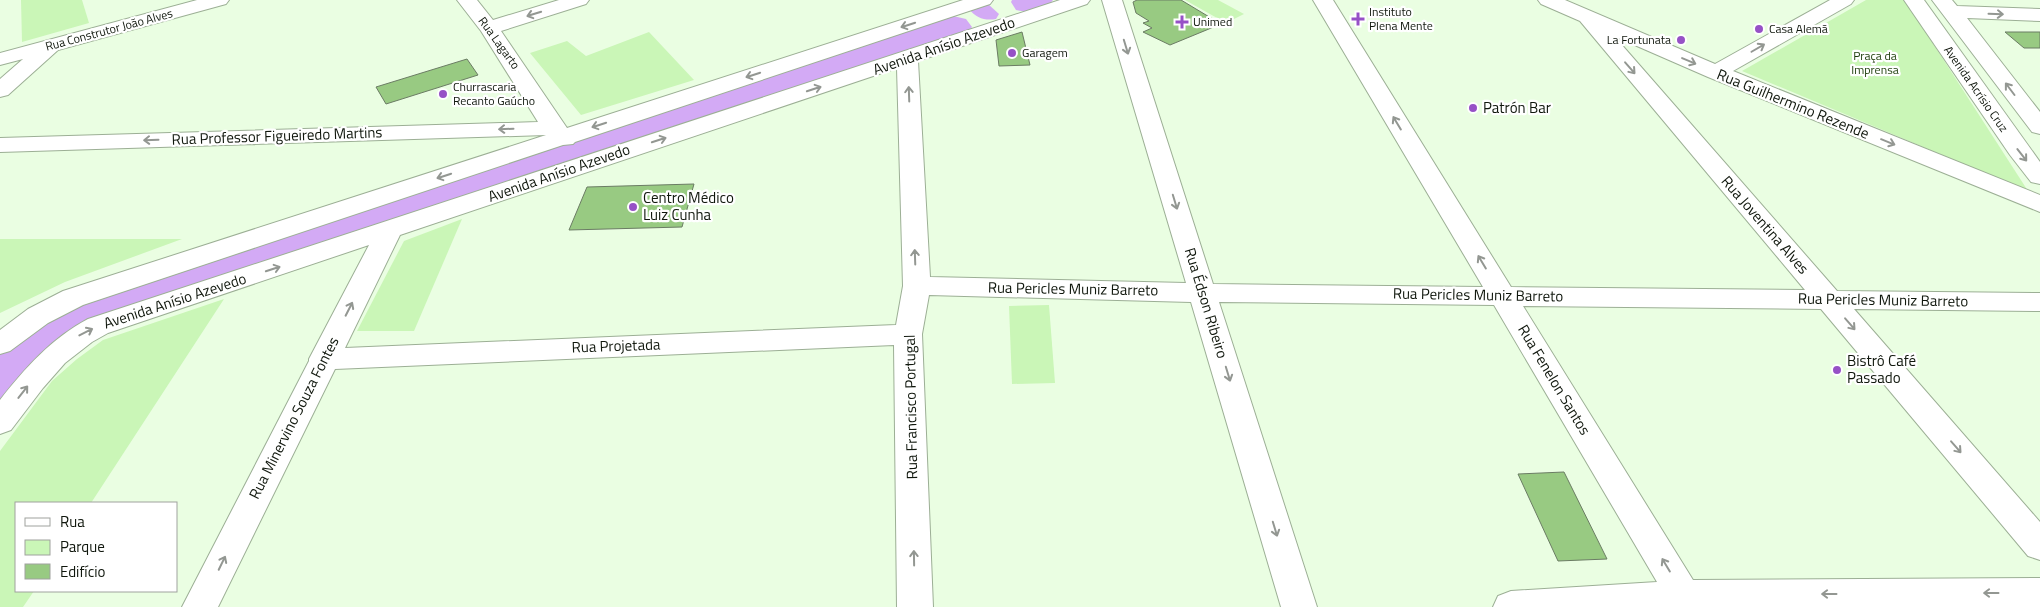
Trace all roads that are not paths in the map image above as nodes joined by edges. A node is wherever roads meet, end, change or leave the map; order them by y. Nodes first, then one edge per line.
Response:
1 (219, 0) edge
2 (466, 0) edge
3 (579, 0) edge
4 (983, 0) edge
5 (1080, 0) edge
6 (1112, 0) edge
7 (1323, 0) edge
8 (1548, 0) edge
9 (1844, 0) edge
10 (1914, 0) edge
11 (947, 5) edge
12 (1947, 6) edge
13 (2040, 15) edge
14 (1587, 17) junction
15 (489, 28) junction
16 (984, 31) junction
17 (52, 45) junction
18 (0, 59) edge
19 (907, 59) junction
20 (1716, 72) junction
21 (0, 90) edge
22 (2040, 127) edge
23 (0, 145) edge
24 (570, 146) junction
25 (2040, 177) edge
26 (2040, 204) edge
27 (390, 230) junction
28 (917, 286) junction
29 (1204, 292) junction
30 (1502, 295) junction
31 (1829, 300) junction
32 (2040, 302) edge
33 (908, 334) junction
34 (0, 344) edge
35 (323, 359) junction
36 (0, 422) edge
37 (2040, 546) edge
38 (2040, 593) edge
39 (1688, 601) edge
40 (200, 607) edge
41 (915, 607) edge
42 (1299, 607) edge
43 (1512, 607) edge

1 - 17 street, Rua Construtor João Alves
2 - 15 street, Rua Lagarto
3 -> 15 street
4 - 11 street, Avenida Anísio Azevedo
5 - 16 street, Avenida Anísio Azevedo
6 -> 29 street, Rua Édson Ribeiro
30 -> 7 street, Rua Fenelon Santos
8 - 14 street, Rua Guilhermino Rezende
20 -> 9 street
10 -> 25 street, Avenida Acrísio Cruz
11 - 16 street
11 -> 24 street, Avenida Anísio Azevedo
12 -> 13 street
22 -> 12 street, Avenida Acrísio Cruz
14 -> 20 street, Rua Guilhermino Rezende
14 -> 31 street, Rua Joventina Alves
15 - 24 street, Rua Lagarto
16 - 19 street, Avenida Anísio Azevedo
17 - 18 street, Rua Construtor João Alves
17 - 21 street
24 -> 19 street, Avenida Anísio Azevedo
28 -> 19 street, Rua Francisco Portugal
20 -> 26 street, Rua Guilhermino Rezende
24 -> 23 street, Rua Professor Figueiredo Martins
24 - 27 street, Avenida Anísio Azevedo
24 -> 34 street, Avenida Anísio Azevedo
35 -> 27 street, Rua Minervino Souza Fontes
36 -> 27 street, Avenida Anísio Azevedo
28 - 29 street, Rua Pericles Muniz Barreto
28 - 33 street, Rua Francisco Portugal
29 - 30 street, Rua Pericles Muniz Barreto
29 -> 42 street, Rua Édson Ribeiro
30 - 31 street, Rua Pericles Muniz Barreto
39 -> 30 street, Rua Fenelon Santos
31 - 32 street, Rua Pericles Muniz Barreto
31 -> 37 street, Rua Joventina Alves
33 - 35 street, Rua Projetada
41 -> 33 street, Rua Francisco Portugal
40 -> 35 street, Rua Minervino Souza Fontes
38 -> 39 street
39 - 43 street

